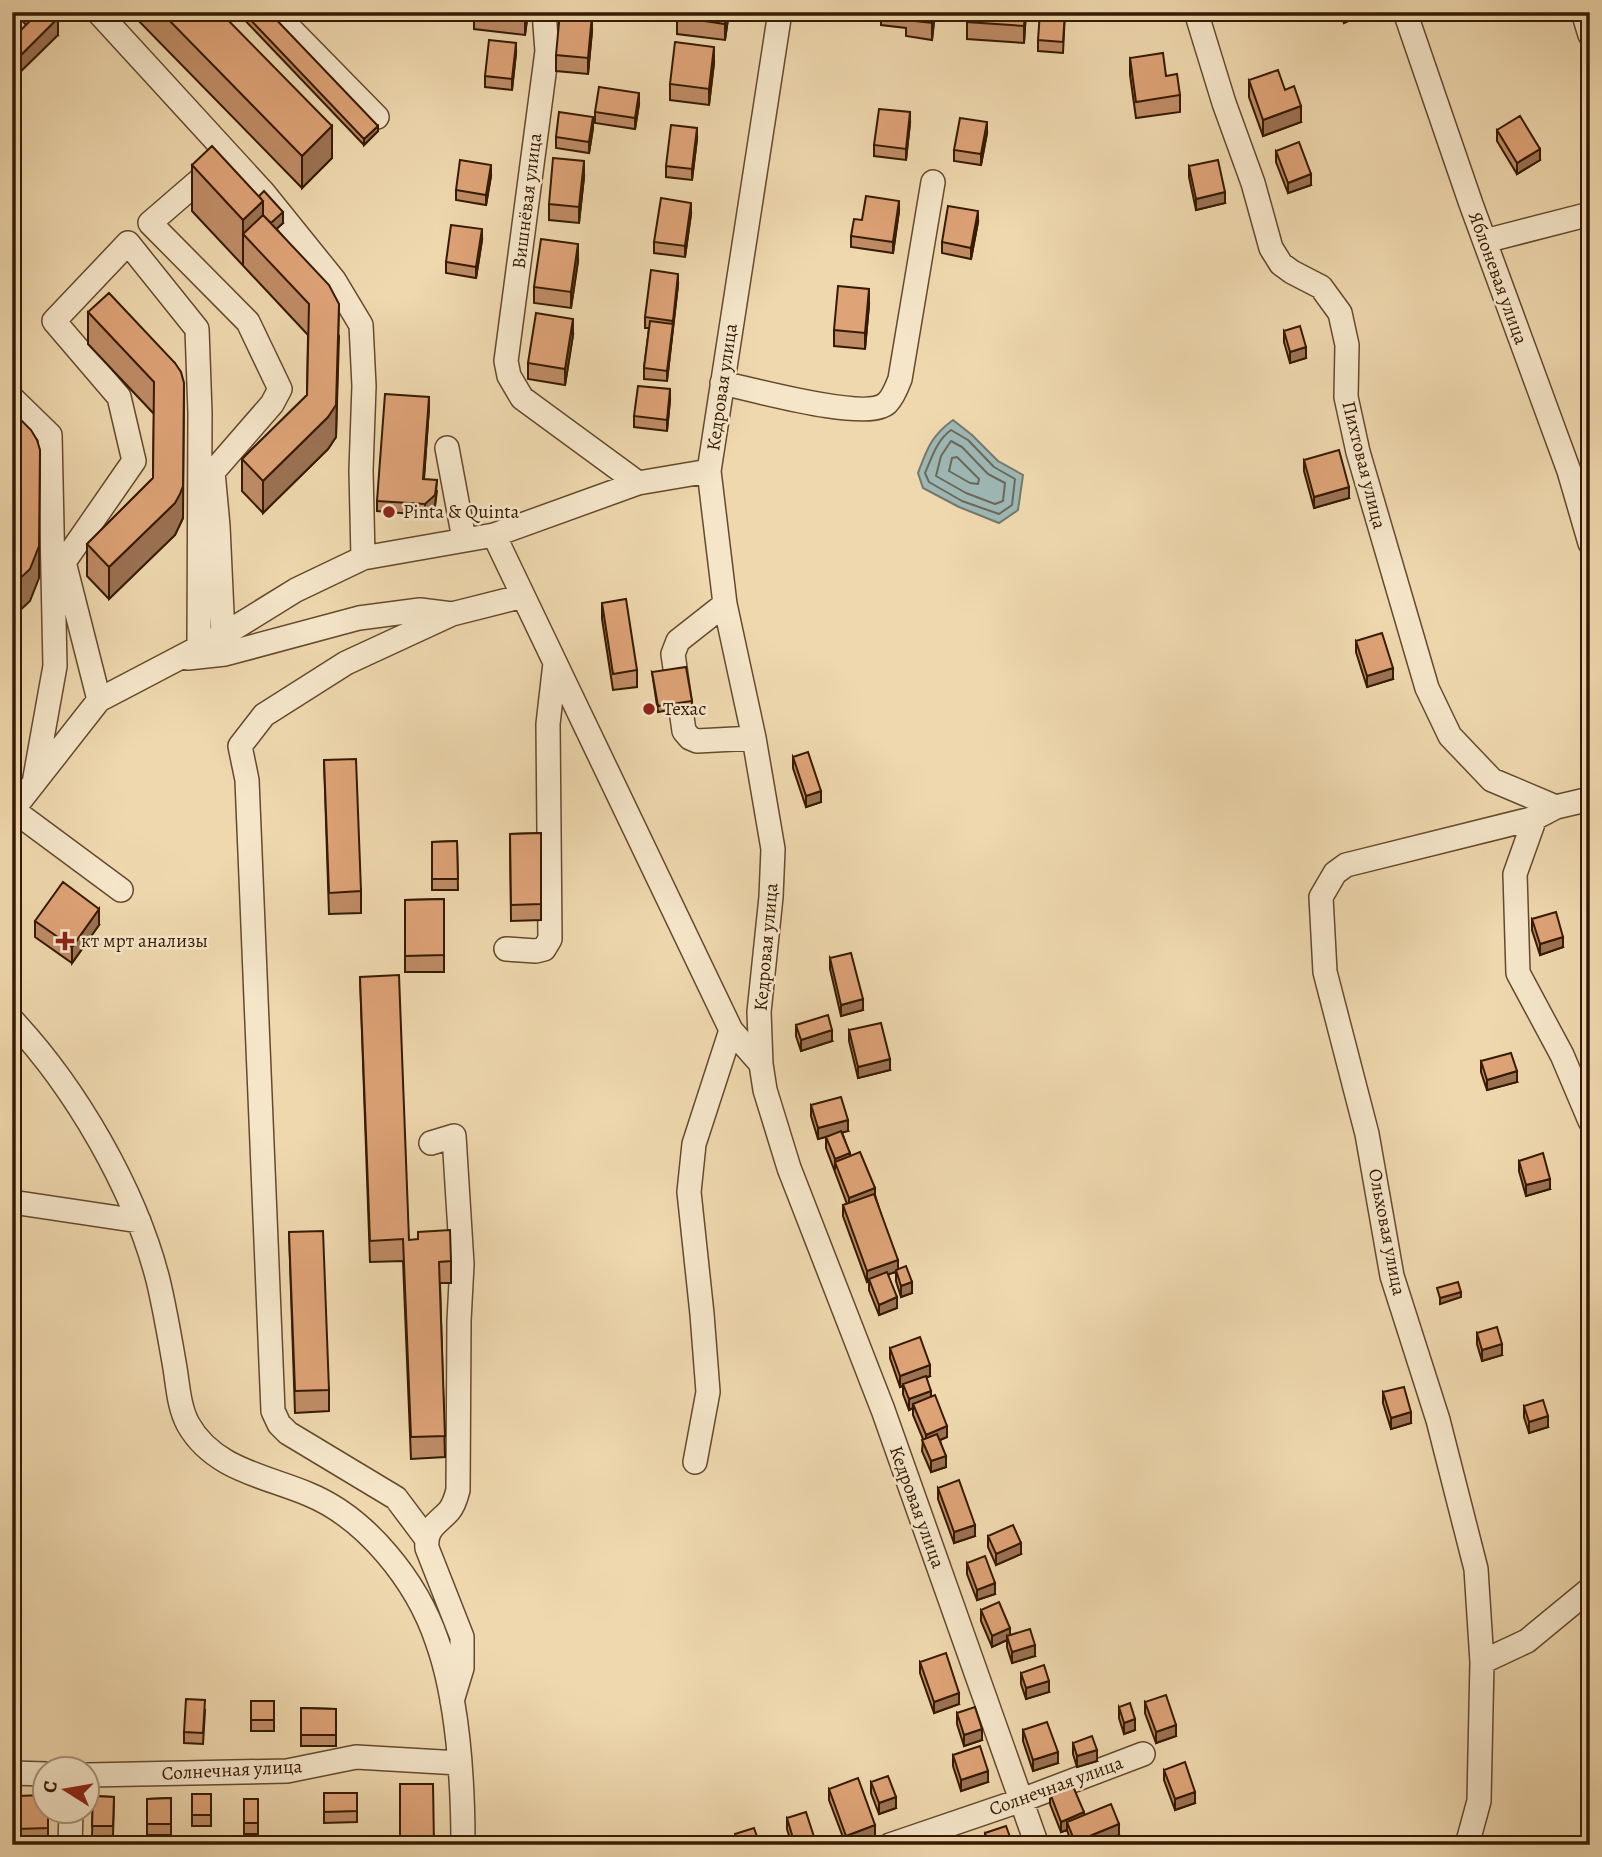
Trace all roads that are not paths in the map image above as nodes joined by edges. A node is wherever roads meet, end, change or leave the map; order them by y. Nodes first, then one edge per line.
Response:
1 (98, 12) edge
2 (274, 12) edge
3 (544, 12) edge
4 (780, 12) edge
5 (1196, 12) edge
6 (1405, 12) edge
7 (1583, 12) edge
8 (1590, 35) edge
9 (377, 117) dead end
10 (228, 156) junction
11 (933, 182) dead end
12 (1590, 214) edge
13 (1485, 241) junction
14 (722, 383) junction
15 (12, 398) edge
16 (447, 449) dead end
17 (709, 471) junction
18 (638, 483) junction
19 (494, 535) junction
20 (464, 539) junction
21 (1590, 543) edge
22 (363, 558) junction
23 (523, 596) junction
24 (725, 604) junction
25 (452, 614) junction
26 (223, 635) junction
27 (199, 647) junction
28 (174, 660) junction
29 (555, 663) junction
30 (99, 700) junction
31 (754, 738) junction
32 (34, 786) junction
33 (1590, 799) edge
34 (1556, 807) junction
35 (13, 811) edge
36 (1535, 818) junction
37 (121, 890) dead end
38 (506, 949) dead end
39 (12, 1020) edge
40 (731, 1030) junction
41 (761, 1064) junction
42 (1590, 1121) edge
43 (431, 1143) dead end
44 (12, 1202) edge
45 (139, 1222) junction
46 (695, 1462) dead end
47 (426, 1538) junction
48 (1590, 1589) edge
49 (1482, 1662) junction
50 (451, 1704) junction
51 (1143, 1754) dead end
52 (459, 1763) junction
53 (12, 1773) edge
54 (32, 1774) edge
55 (102, 1775) edge
56 (1022, 1800) junction
57 (71, 1826) edge
58 (71, 1845) edge
59 (463, 1845) edge
60 (890, 1845) edge
61 (1037, 1845) edge
62 (1467, 1845) edge

1 - 10 street
2 - 9 street
3 - 18 street, Вишнёвая улица
4 - 14 street, Кедровая улица
5 - 34 street, Пихтовая улица
6 - 13 street, Яблоневая улица
7 - 8 street
10 - 22 street
10 - 26 street
11 - 14 street
12 - 13 street
13 - 21 street, Яблоневая улица
14 - 17 street, Кедровая улица
15 - 32 street
16 - 20 street
17 - 18 street
17 - 24 street, Кедровая улица
18 - 19 street
19 - 20 street
19 - 23 street
20 - 22 street
22 - 26 street
23 - 25 street
23 - 29 street
24 - 31 street, Кедровая улица
24 - 31 street
25 - 28 street
25 - 47 street
26 - 27 street
27 - 28 street
27 - 30 street
28 - 30 street
29 - 38 street
29 - 40 street
30 - 32 street
31 - 41 street, Кедровая улица
32 - 35 street
33 - 34 street
34 - 36 street
35 - 37 street
36 - 42 street
36 - 49 street, Ольховая улица
39 - 45 street
40 - 41 street
40 - 46 street
41 - 56 street, Кедровая улица
43 - 47 street
44 - 45 street
45 - 50 street
47 - 50 street
48 - 49 street
49 - 62 street, Ольховая улица
50 - 52 street
51 - 56 street, Солнечная улица
52 - 55 street, Солнечная улица
52 - 59 street
53 - 54 street
56 - 60 street, Солнечная улица
56 - 61 street, Кедровая улица
57 - 58 street

